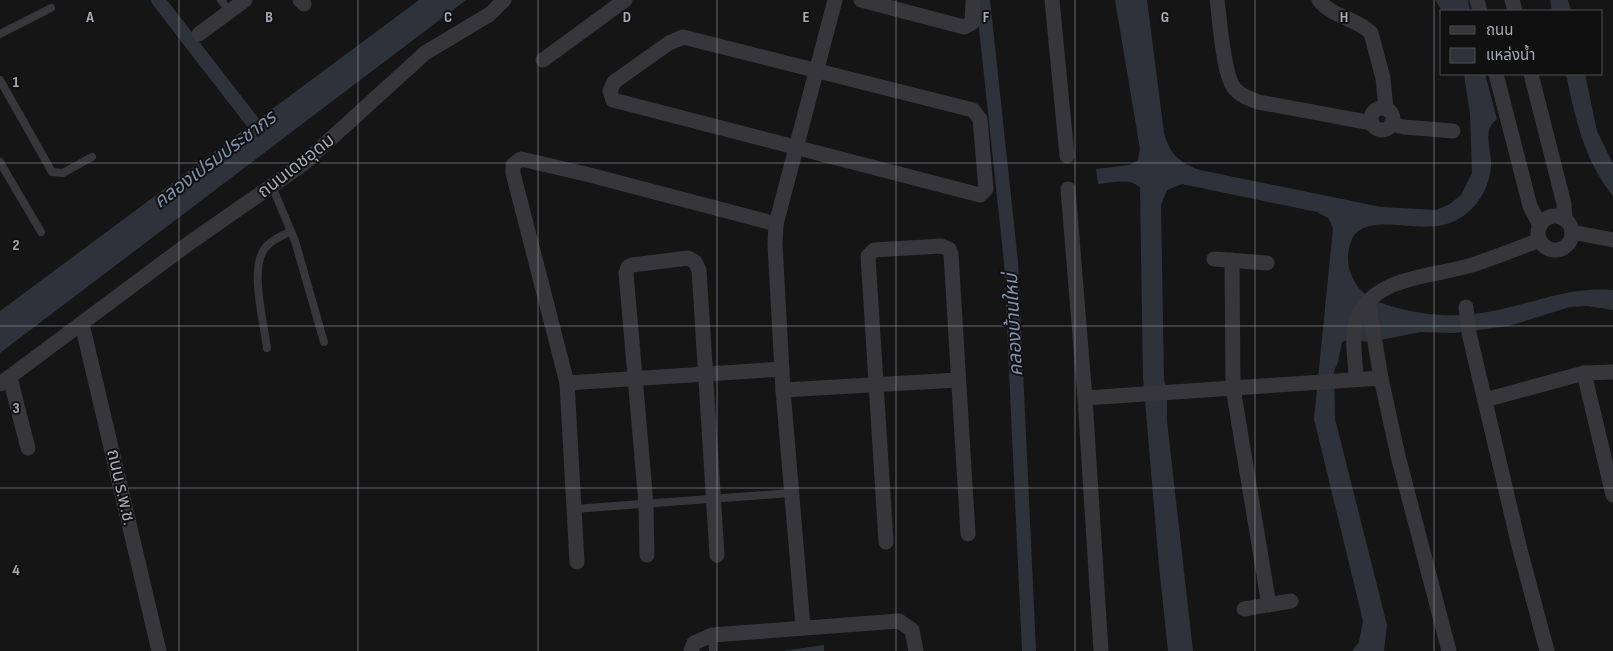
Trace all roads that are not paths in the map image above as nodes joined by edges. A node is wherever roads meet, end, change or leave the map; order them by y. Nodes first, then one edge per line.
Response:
1 (246, 0) edge
2 (504, 0) edge
3 (625, 0) edge
4 (836, 0) edge
5 (861, 0) edge
6 (973, 0) edge
7 (1052, 0) edge
8 (1218, 0) edge
9 (1319, 0) edge
10 (225, 6) edge
11 (51, 8) dead end
12 (0, 34) edge
13 (199, 34) dead end
14 (543, 60) dead end
15 (816, 72) junction
16 (1496, 75) edge
17 (1531, 75) edge
18 (0, 80) edge
19 (1389, 116) junction
20 (1452, 131) dead end
21 (797, 147) junction
22 (1067, 156) dead end
23 (92, 157) dead end
24 (0, 162) edge
25 (272, 186) junction
26 (1068, 189) dead end
27 (776, 224) junction
28 (1568, 226) junction
29 (291, 231) junction
30 (41, 232) dead end
31 (1540, 233) junction
32 (1613, 240) edge
33 (1214, 259) dead end
34 (1232, 260) junction
35 (1267, 263) dead end
36 (1368, 301) junction
37 (1466, 306) dead end
38 (82, 324) junction
39 (324, 342) dead end
40 (267, 348) dead end
41 (782, 369) junction
42 (1613, 372) edge
43 (1584, 373) junction
44 (705, 374) junction
45 (1356, 378) junction
46 (1380, 378) junction
47 (636, 379) junction
48 (958, 380) junction
49 (5, 381) edge
50 (567, 383) junction
51 (875, 384) junction
52 (1233, 388) junction
53 (782, 390) junction
54 (1085, 398) junction
55 (1485, 400) junction
56 (28, 448) dead end
57 (791, 493) junction
58 (1613, 495) edge
59 (714, 498) junction
60 (646, 504) junction
61 (574, 509) junction
62 (968, 534) dead end
63 (886, 542) dead end
64 (717, 555) dead end
65 (647, 556) dead end
66 (577, 562) dead end
67 (1291, 601) dead end
68 (1269, 605) junction
69 (1244, 609) dead end
70 (803, 627) junction
71 (712, 635) junction
72 (159, 651) edge
73 (691, 651) edge
74 (713, 651) edge
75 (916, 651) edge
76 (1101, 651) edge
77 (1449, 651) edge
78 (1547, 651) edge

1 - 10 street
2 - 25 street, ถนนเดชอุดม
3 - 14 street
4 - 15 street
5 - 6 street
7 - 22 street
8 - 19 street
9 - 19 street
10 - 13 street
11 - 12 lane
15 - 21 street
15 - 21 street
15 - 21 street
16 - 31 street
17 - 28 street
18 - 23 lane
19 - 20 street
21 - 27 street
24 - 30 lane
25 - 29 lane
25 - 38 street, ถนนเดชอุดม
26 - 54 street
27 - 41 street
27 - 50 street
28 - 31 street
28 - 31 street
28 - 32 street
29 - 39 lane
29 - 40 lane
31 - 36 street
33 - 34 street
34 - 35 street
34 - 52 street
36 - 45 street
36 - 46 street
37 - 55 street
38 - 49 street, ถนนเดชอุดม
38 - 72 street, ถนน ร.พ.ช.
41 - 44 street
41 - 53 street
42 - 43 street
43 - 55 street
43 - 58 street
44 - 47 street
44 - 47 street
44 - 59 street
45 - 46 street
45 - 52 street
46 - 77 street
47 - 50 street
47 - 60 street
48 - 51 street
48 - 51 street
48 - 62 street
49 - 56 street
50 - 61 street
51 - 53 street
51 - 63 street
52 - 54 street
52 - 68 street
53 - 57 street
54 - 76 street
55 - 78 street
57 - 59 lane
57 - 70 street
59 - 60 lane
59 - 64 street
60 - 61 lane
60 - 65 street
61 - 66 street
67 - 68 street
68 - 69 street
70 - 71 street
70 - 75 street
71 - 73 street
71 - 74 lane

